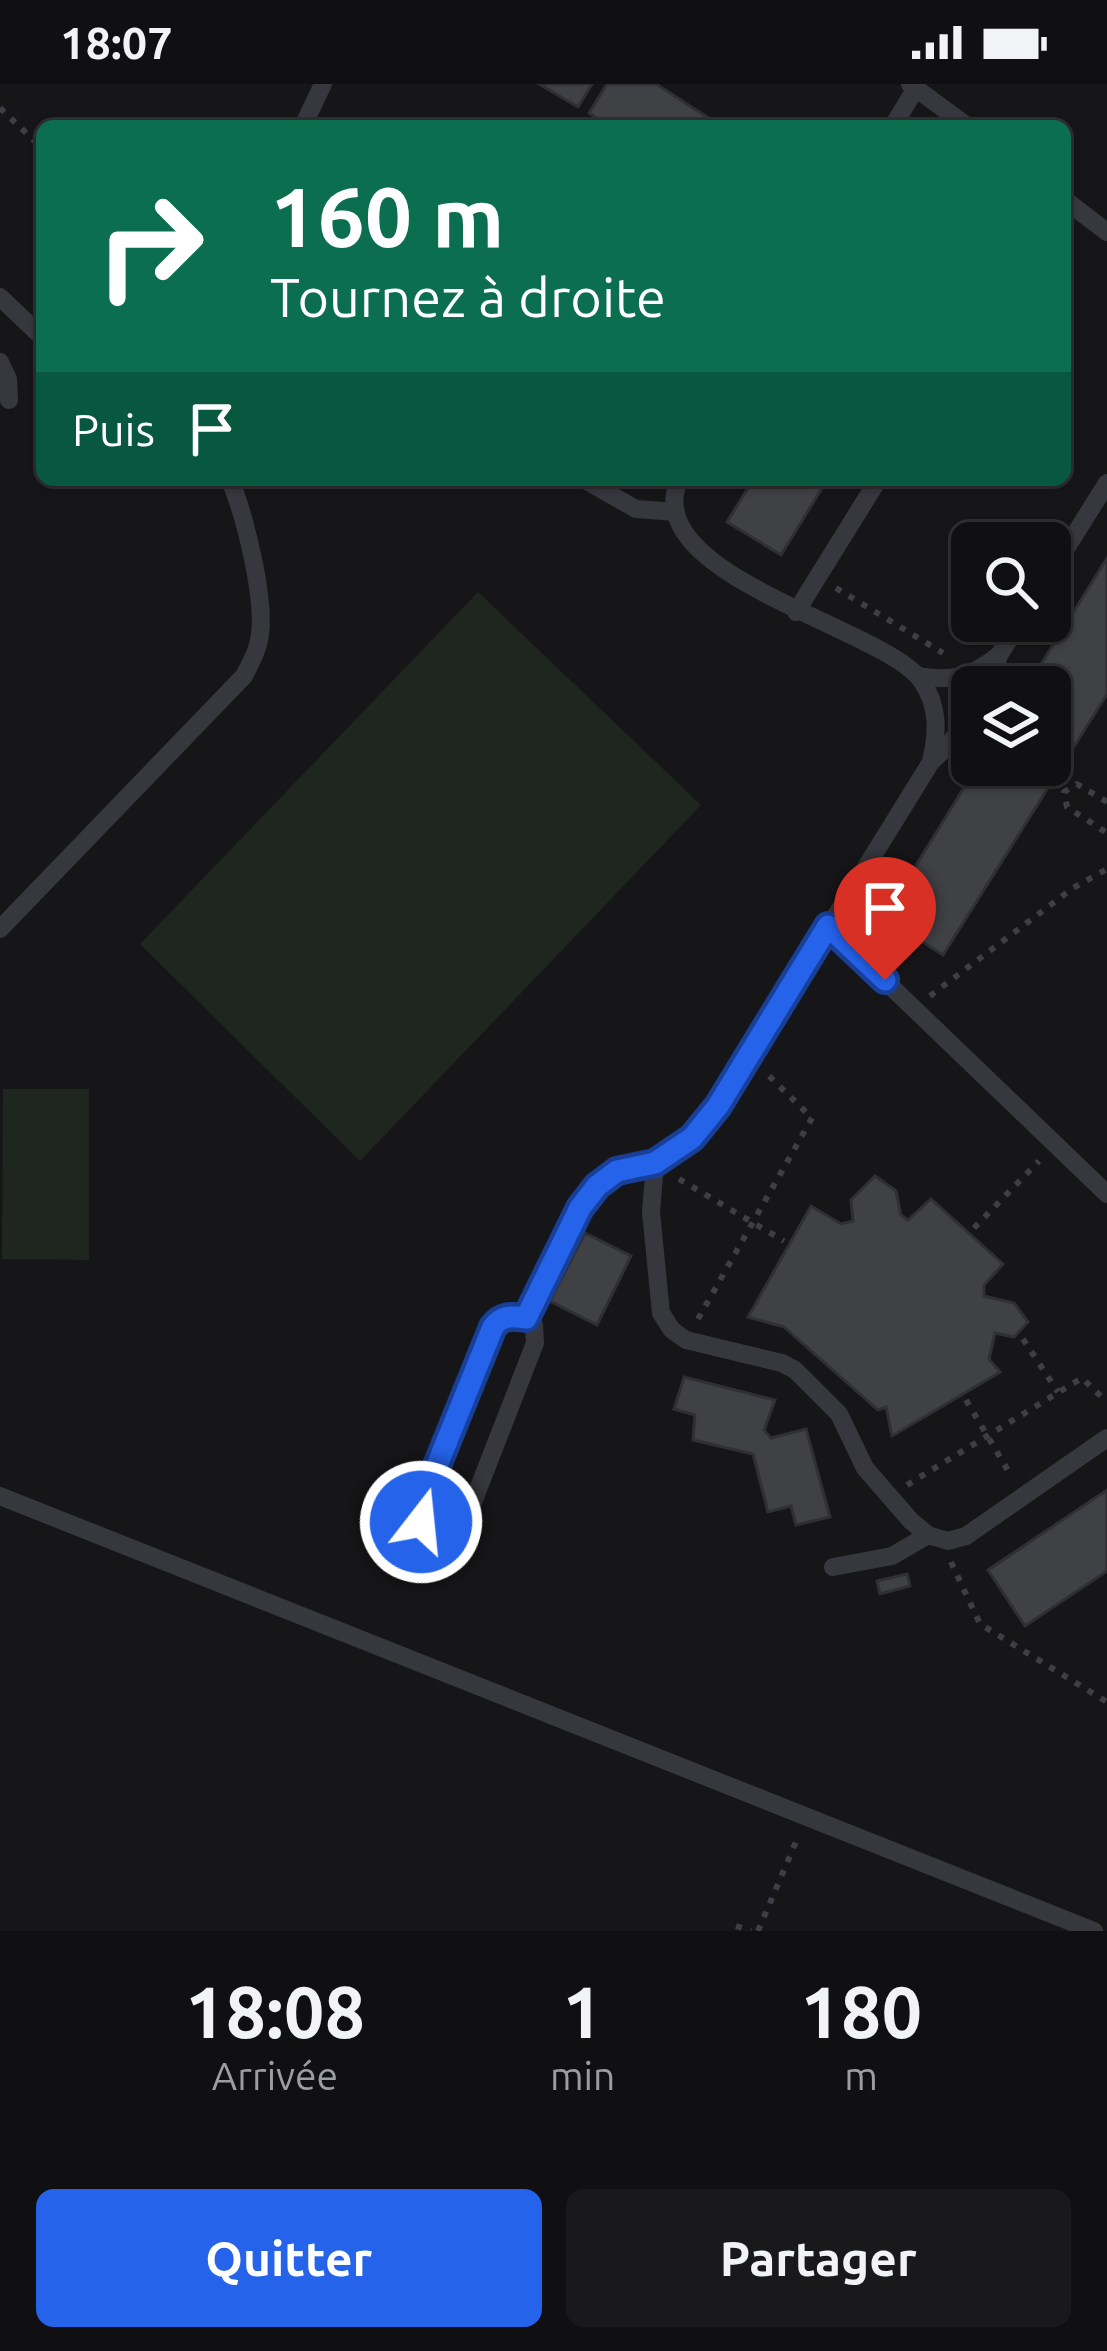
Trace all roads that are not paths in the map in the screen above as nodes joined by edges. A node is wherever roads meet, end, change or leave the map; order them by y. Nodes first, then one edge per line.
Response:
1 (323, 84) edge
2 (913, 86) edge
3 (306, 120) edge
4 (896, 120) edge
5 (959, 120) edge
6 (1071, 205) edge
7 (1107, 232) edge
8 (0, 297) edge
9 (36, 331) edge
10 (0, 362) edge
11 (9, 400) dead end
12 (1107, 483) edge
13 (232, 486) edge
14 (597, 486) edge
15 (677, 486) edge
16 (874, 486) edge
17 (676, 512) junction
18 (1071, 540) edge
19 (796, 612) junction
20 (918, 676) junction
21 (951, 680) edge
22 (951, 742) edge
23 (931, 762) junction
24 (828, 926) junction
25 (0, 928) edge
26 (655, 1163) junction
27 (1107, 1194) edge
28 (526, 1318) junction
29 (1107, 1438) edge
30 (0, 1496) edge
31 (938, 1538) junction
32 (833, 1567) dead end
33 (1094, 1931) edge

1 - 3 lane
2 - 4 lane
2 - 5 lane
6 - 7 lane
8 - 9 lane
10 - 11 lane
12 - 18 lane
13 - 25 lane
14 - 17 lane
15 - 17 lane
16 - 19 lane
17 - 19 lane
19 - 20 lane
20 - 21 lane
20 - 23 lane
22 - 23 lane
23 - 24 lane
24 - 26 lane
24 - 27 lane
26 - 28 lane
26 - 31 lane
28 - 28 lane
29 - 31 lane
30 - 33 lane
31 - 32 lane

